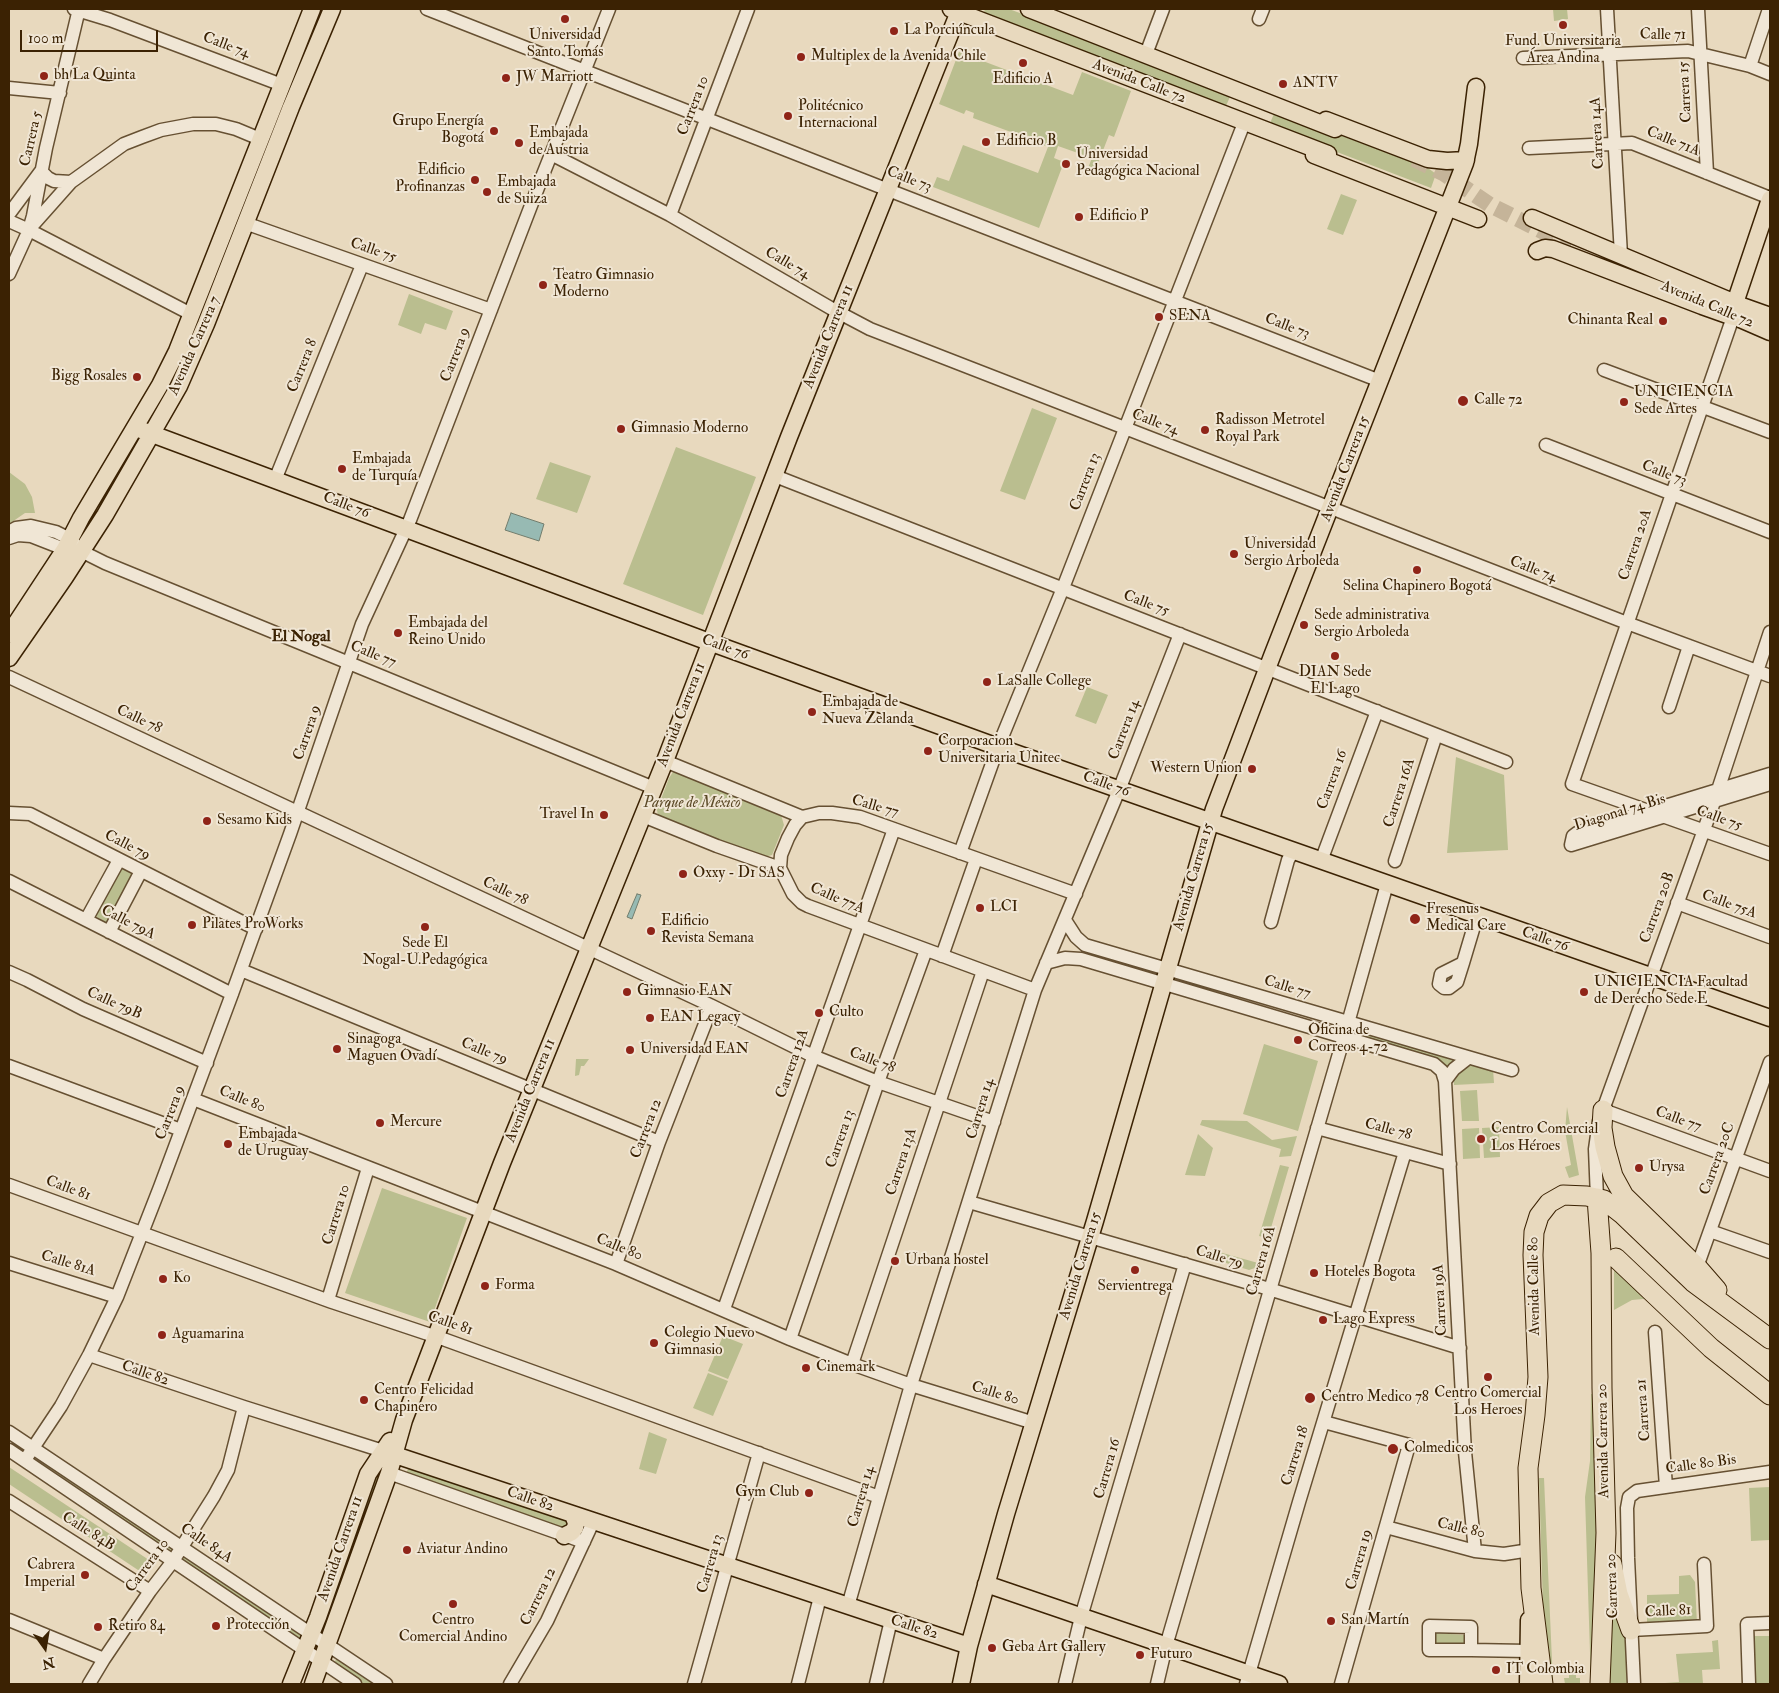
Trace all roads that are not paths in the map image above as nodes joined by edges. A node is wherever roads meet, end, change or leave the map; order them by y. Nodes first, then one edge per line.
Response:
1 (77, 9) edge
2 (312, 9) edge
3 (332, 9) edge
4 (427, 9) edge
5 (609, 9) edge
6 (748, 9) edge
7 (1030, 9) edge
8 (1163, 9) edge
9 (1608, 9) edge
10 (1698, 9) edge
11 (1769, 9) edge
12 (956, 10) edge
13 (1610, 53) junction
14 (1700, 53) junction
15 (1146, 54) junction
16 (1523, 58) dead end
17 (1750, 66) junction
18 (584, 70) junction
19 (1770, 74) edge
20 (282, 85) junction
21 (1476, 87) dead end
22 (9, 88) edge
23 (60, 93) junction
24 (1254, 96) junction
25 (707, 118) junction
26 (1244, 123) junction
27 (1334, 129) dead end
28 (260, 139) junction
29 (1615, 144) junction
30 (1529, 148) dead end
31 (550, 154) junction
32 (1328, 154) dead end
33 (1466, 160) junction
34 (41, 171) junction
35 (1707, 173) junction
36 (71, 182) junction
37 (888, 190) junction
38 (1770, 199) edge
39 (1448, 207) junction
40 (9, 214) edge
41 (670, 215) junction
42 (1532, 218) dead end
43 (1478, 219) dead end
44 (9, 222) edge
45 (245, 223) junction
46 (29, 230) junction
47 (1537, 251) dead end
48 (1621, 255) junction
49 (362, 265) junction
50 (9, 274) edge
51 (1645, 276) dead end
52 (1175, 301) junction
53 (491, 310) junction
54 (1734, 310) junction
55 (839, 313) junction
56 (191, 314) junction
57 (1770, 316) edge
58 (1770, 332) edge
59 (1604, 370) dead end
60 (1380, 381) junction
61 (1702, 406) junction
62 (136, 428) junction
63 (1124, 428) junction
64 (1770, 432) edge
65 (152, 434) junction
66 (1546, 445) dead end
67 (775, 476) junction
68 (275, 480) junction
69 (1671, 494) junction
70 (1331, 509) junction
71 (406, 529) junction
72 (9, 532) edge
73 (1770, 532) edge
74 (9, 538) edge
75 (72, 546) junction
76 (1063, 588) junction
77 (1627, 624) junction
78 (1770, 632) edge
79 (9, 634) edge
80 (1180, 634) junction
81 (710, 642) junction
82 (1689, 646) junction
83 (9, 658) edge
84 (349, 663) junction
85 (1268, 669) junction
86 (1757, 671) junction
87 (1770, 676) edge
88 (9, 678) edge
89 (1669, 707) dead end
90 (1376, 711) junction
91 (1436, 735) junction
92 (998, 747) junction
93 (665, 761) junction
94 (1506, 762) dead end
95 (1770, 774) edge
96 (1572, 784) joint
97 (1770, 784) edge
98 (654, 788) junction
99 (1718, 789) junction
100 (1119, 790) junction
101 (1714, 802) junction
102 (1649, 810) junction
103 (9, 813) edge
104 (298, 813) junction
105 (643, 816) junction
106 (1666, 816) junction
107 (802, 817) junction
108 (1210, 822) junction
109 (894, 829) junction
110 (1704, 830) junction
111 (1293, 851) junction
112 (960, 853) junction
113 (1770, 854) edge
114 (976, 858) junction
115 (119, 860) junction
116 (1321, 861) junction
117 (1394, 861) dead end
118 (780, 868) junction
119 (141, 871) junction
120 (9, 881) edge
121 (1387, 884) junction
122 (1076, 894) junction
123 (1677, 904) junction
124 (1477, 916) junction
125 (86, 920) junction
126 (1065, 920) junction
127 (1271, 922) dead end
128 (859, 926) junction
129 (256, 929) junction
130 (109, 932) junction
131 (1770, 937) edge
132 (588, 950) junction
133 (926, 950) junction
134 (942, 956) junction
135 (1046, 963) junction
136 (1463, 963) dead end
137 (241, 970) junction
138 (983, 971) junction
139 (9, 972) edge
140 (1165, 977) junction
141 (1651, 977) junction
142 (1035, 990) junction
143 (232, 994) junction
144 (712, 1006) junction
145 (1770, 1018) edge
146 (1348, 1023) junction
147 (1344, 1038) junction
148 (813, 1056) junction
149 (1468, 1058) junction
150 (207, 1062) junction
151 (1770, 1062) edge
152 (9, 1066) edge
153 (1512, 1070) dead end
154 (1445, 1081) junction
155 (878, 1082) junction
156 (532, 1090) junction
157 (1765, 1092) edge
158 (193, 1099) junction
159 (939, 1102) junction
160 (1603, 1110) junction
161 (994, 1122) junction
162 (1318, 1128) junction
163 (181, 1130) junction
164 (659, 1142) junction
165 (1405, 1152) junction
166 (1736, 1158) junction
167 (1450, 1164) junction
168 (371, 1169) junction
169 (1770, 1171) edge
170 (9, 1185) edge
171 (1598, 1198) junction
172 (969, 1202) junction
173 (484, 1212) junction
174 (1710, 1231) junction
175 (143, 1233) junction
176 (1090, 1237) junction
177 (1770, 1252) edge
178 (1616, 1258) dead end
179 (9, 1263) edge
180 (616, 1264) junction
181 (1185, 1264) junction
182 (1697, 1267) junction
183 (1270, 1290) junction
184 (117, 1297) junction
185 (330, 1301) junction
186 (724, 1309) junction
187 (1355, 1315) junction
188 (1742, 1316) junction
189 (1655, 1332) dead end
190 (436, 1336) junction
191 (790, 1339) junction
192 (1770, 1339) edge
193 (1460, 1348) junction
194 (89, 1355) junction
195 (852, 1364) junction
196 (911, 1384) junction
197 (1770, 1395) edge
198 (244, 1407) junction
199 (1324, 1422) junction
200 (1034, 1423) junction
201 (9, 1432) edge
202 (33, 1447) junction
203 (9, 1450) edge
204 (389, 1453) junction
205 (760, 1453) junction
206 (25, 1460) junction
207 (1770, 1472) edge
208 (389, 1473) junction
209 (1666, 1487) junction
210 (1636, 1491) joint
211 (879, 1497) junction
212 (9, 1501) edge
213 (573, 1515) junction
214 (593, 1522) junction
215 (1386, 1527) junction
216 (1606, 1533) junction
217 (564, 1536) junction
218 (584, 1542) junction
219 (182, 1548) junction
220 (1530, 1550) junction
221 (1476, 1551) junction
222 (173, 1561) junction
223 (1704, 1564) dead end
224 (728, 1566) junction
225 (986, 1584) junction
226 (1531, 1588) junction
227 (150, 1591) junction
228 (820, 1597) junction
229 (848, 1606) junction
230 (1081, 1617) junction
231 (9, 1620) edge
232 (892, 1620) junction
233 (1770, 1623) edge
234 (1631, 1630) junction
235 (311, 1634) junction
236 (328, 1645) junction
237 (969, 1646) junction
238 (1166, 1646) junction
239 (305, 1650) junction
240 (1471, 1650) dead end
241 (1528, 1651) junction
242 (104, 1659) junction
243 (322, 1662) junction
244 (1247, 1679) edge
245 (89, 1684) edge
246 (291, 1684) edge
247 (313, 1684) edge
248 (355, 1684) edge
249 (386, 1684) edge
250 (510, 1684) edge
251 (694, 1684) edge
252 (798, 1684) edge
253 (876, 1684) edge
254 (961, 1684) edge
255 (1065, 1684) edge
256 (1156, 1684) edge
257 (1279, 1684) edge
258 (1341, 1684) edge
259 (1528, 1684) edge
260 (1542, 1684) edge
261 (1600, 1684) edge
262 (1634, 1684) edge
263 (1749, 1684) edge

1 - 20 street, Calle 74
1 - 23 street, Carrera 5
2 - 20 main road, Avenida Carrera 7
3 - 45 main road, Avenida Carrera 7
4 - 18 street, Calle 73
5 - 18 street, Carrera 9
6 - 25 street, Carrera 10
7 - 15 main road, Avenida Calle 72
8 - 15 street
9 - 13 street, Carrera 14A
10 - 14 street, Carrera 15
11 - 17 street
12 - 26 main road, Avenida Calle 72
12 - 37 main road, Avenida Carrera 11
13 - 14 street, Calle 71
13 - 16 street, Calle 71
13 - 29 street, Carrera 14A
14 - 17 street, Calle 71
14 - 35 street, Carrera 15
15 - 24 main road, Avenida Calle 72
17 - 19 street, Calle 71
18 - 25 street, Calle 73
18 - 31 street, Carrera 9
20 - 28 main road, Avenida Carrera 7
21 - 33 main road, Avenida Carrera 15
22 - 23 street
23 - 34 street, Carrera 5
24 - 27 main road, Avenida Calle 72
24 - 33 main road
25 - 37 street, Calle 73
25 - 41 street, Carrera 10
26 - 32 main road, Avenida Calle 72
26 - 39 main road
26 - 52 street, Carrera 13
28 - 36 street
28 - 56 main road, Avenida Carrera 7
29 - 30 street, Calle 71A
29 - 35 street, Calle 71A
29 - 48 street, Carrera 14A
31 - 41 street, Calle 74
31 - 53 street, Carrera 9
33 - 39 main road, Avenida Carrera 15
34 - 36 street
34 - 40 street
34 - 46 street, Carrera 5
35 - 38 street, Calle 71A
36 - 46 street
37 - 52 street, Calle 73
37 - 55 main road, Avenida Carrera 11
38 - 54 main road
39 - 43 main road
39 - 60 main road, Avenida Carrera 15
41 - 55 street, Calle 74
42 - 48 main road
44 - 46 street
45 - 49 street, Calle 75
45 - 65 main road, Avenida Carrera 7
46 - 50 street, Carrera 5
46 - 56 street
47 - 54 main road
48 - 54 main road
49 - 53 street, Calle 75
49 - 68 street, Carrera 8
51 - 54 main road, Avenida Calle 72
52 - 60 street, Calle 73
52 - 63 street, Carrera 13
53 - 71 street, Carrera 9
54 - 57 main road, Avenida Calle 72
54 - 58 main road, Avenida Calle 72
54 - 61 street, Carrera 20A
55 - 63 street, Calle 74
55 - 67 main road, Avenida Carrera 11
56 - 62 main road, Avenida Carrera 7
59 - 61 street
60 - 70 main road, Avenida Carrera 15
61 - 64 street
61 - 69 street, Carrera 20A
62 - 65 main road, Calle 76
62 - 75 main road, Avenida Carrera 7
63 - 70 street, Calle 74
63 - 76 street, Carrera 13
65 - 68 main road, Calle 76
65 - 75 main road, Avenida Carrera 7
66 - 69 street, Calle 73
67 - 76 street, Calle 75
67 - 81 main road, Avenida Carrera 11
68 - 71 main road, Calle 76
69 - 73 street, Calle 73
69 - 77 street, Carrera 20A
70 - 77 street, Calle 74
70 - 85 main road, Avenida Carrera 15
71 - 81 main road, Calle 76
71 - 84 street, Carrera 9
72 - 75 street, Calle 77
74 - 75 street, Calle 77
75 - 79 main road, Avenida Carrera 7
75 - 83 main road, Avenida Carrera 7
75 - 84 street, Calle 77
76 - 80 street, Calle 75
76 - 92 street, Carrera 13
77 - 82 street, Calle 74
77 - 96 street, Carrera 20A
78 - 86 street, Carrera 20B
80 - 85 street, Calle 75
80 - 100 street, Carrera 14
81 - 92 main road, Calle 76
81 - 93 main road, Avenida Carrera 11
82 - 86 street, Calle 74
82 - 89 street
84 - 98 street, Calle 77
84 - 104 street, Carrera 9
85 - 90 street, Calle 75
85 - 108 main road, Avenida Carrera 15
86 - 87 street, Calle 74
86 - 99 street, Carrera 20B
88 - 104 street, Calle 78
90 - 91 street, Calle 75
90 - 116 street, Carrera 16
91 - 94 street, Calle 75
91 - 117 street, Carrera 16A
92 - 100 main road, Calle 76
92 - 112 street, Carrera 13
93 - 98 main road, Avenida Carrera 11
93 - 107 street
95 - 99 street, Diagonal 74 Bis
96 - 102 street, Calle 75
97 - 101 street, Diagonal 74 Bis
98 - 105 main road, Avenida Carrera 11
99 - 101 street, Carrera 20B
99 - 102 street, Diagonal 74 Bis
100 - 108 main road, Calle 76
100 - 122 street, Carrera 14
101 - 106 street, Diagonal 74 Bis
101 - 110 street, Carrera 20B
102 - 106 street, Calle 75
102 - 106 street, Diagonal 74 Bis
103 - 115 street, Calle 79
104 - 129 street, Carrera 9
104 - 132 street, Calle 78
105 - 118 street
105 - 132 main road, Avenida Carrera 11
106 - 110 street, Calle 75
107 - 109 street, Calle 77
107 - 118 street
108 - 111 main road, Calle 76
108 - 140 main road, Avenida Carrera 15
109 - 112 street, Calle 77
109 - 128 street, Carrera 12A
110 - 113 street, Calle 75
110 - 123 street, Carrera 20B
111 - 116 main road, Calle 76
111 - 127 street
112 - 114 street, Calle 77
114 - 122 street, Calle 77
114 - 134 street
115 - 119 street, Calle 79
115 - 125 street
116 - 121 main road, Calle 76
118 - 128 street, Calle 77A
119 - 129 street, Calle 79
119 - 130 street
120 - 125 street, Calle 79A
121 - 124 main road, Calle 76
121 - 146 street, Carrera 16A
122 - 126 street, Carrera 14
123 - 131 street, Calle 75A
123 - 141 street, Carrera 20B
124 - 136 street
124 - 141 main road, Calle 76
125 - 130 street, Calle 79A
126 - 135 street, Carrera 14
126 - 140 street, Calle 77
128 - 133 street, Calle 77A
128 - 148 street, Carrera 12A
129 - 137 street, Carrera 9
130 - 143 street, Calle 79A
132 - 144 street, Calle 78
132 - 156 main road, Avenida Carrera 11
133 - 134 street, Calle 77A
133 - 155 street, Carrera 13
134 - 138 street, Calle 77A
135 - 140 street, Calle 77
135 - 142 street, Carrera 14
137 - 143 street, Carrera 9
137 - 156 street, Calle 79
138 - 142 street, Calle 77A
138 - 159 street, Carrera 13A
139 - 150 street, Calle 79B
140 - 146 street, Calle 77
140 - 147 street, Calle 77
140 - 176 main road, Avenida Carrera 15
141 - 145 main road, Calle 76
141 - 160 street, Carrera 20B
142 - 161 street, Carrera 14
143 - 150 street, Carrera 9
144 - 148 street, Calle 78
144 - 164 street, Carrera 12
146 - 147 street, Carrera 16A
146 - 149 street, Calle 77
147 - 154 street, Calle 77
147 - 162 street, Carrera 16A
148 - 155 street, Calle 78
148 - 186 street, Carrera 12A
149 - 153 street, Calle 77
149 - 154 street
150 - 158 street, Carrera 9
151 - 157 street, Carrera 20C
152 - 163 street
154 - 167 street, Carrera 19A
155 - 159 street, Calle 78
155 - 191 street, Carrera 13
156 - 164 street, Calle 79
156 - 173 main road, Avenida Carrera 11
157 - 166 street, Carrera 20C
158 - 163 street, Carrera 9
158 - 168 street, Calle 80
159 - 161 street, Calle 78
159 - 195 street, Carrera 13A
160 - 166 street, Calle 77
160 - 171 street, Carrera 20B
160 - 182 highway
161 - 172 street, Carrera 14
162 - 165 street, Calle 78
162 - 183 street, Carrera 16A
163 - 175 street, Carrera 9
164 - 180 street, Carrera 12
165 - 167 street, Calle 78
165 - 187 street, Carrera 18
166 - 169 street, Calle 77
166 - 174 street, Carrera 20C
167 - 193 street, Carrera 19A
168 - 173 street, Calle 80
168 - 185 street, Carrera 10
170 - 175 street, Calle 81
171 - 188 highway, Avenida Calle 80
171 - 216 highway, Avenida Carrera 20
171 - 220 highway, Avenida Calle 80
172 - 176 street, Calle 79
172 - 196 street, Carrera 14
173 - 180 street, Calle 80
173 - 190 main road, Avenida Carrera 11
174 - 177 street
174 - 182 street, Carrera 20C
175 - 184 street, Carrera 9
175 - 185 street, Calle 81
176 - 181 street, Calle 79
176 - 200 main road, Avenida Carrera 15
178 - 197 highway
179 - 184 street, Calle 81A
180 - 186 street, Calle 80
181 - 183 street, Calle 79
181 - 230 street, Carrera 16
182 - 188 highway
183 - 187 street, Calle 79
183 - 238 street, Carrera 16A
184 - 194 street, Carrera 9
185 - 190 street, Calle 81
186 - 191 street, Calle 80
187 - 193 street, Calle 79
187 - 199 street, Carrera 18
188 - 192 highway, Avenida Calle 80
189 - 209 street, Carrera 21
190 - 204 main road, Avenida Carrera 11
190 - 205 street, Calle 81
191 - 195 street, Calle 80
193 - 221 street, Carrera 19A
194 - 198 street, Calle 82
194 - 202 street, Carrera 9
195 - 196 street, Calle 80
196 - 200 street, Calle 80
196 - 211 street, Carrera 14
198 - 204 street, Calle 82
198 - 219 street, Carrera 10
199 - 215 street, Carrera 19
199 - 244 street, Carrera 18
200 - 225 main road, Avenida Carrera 15
201 - 202 street, Calle 84A
202 - 206 street, Carrera 9
202 - 219 street, Calle 84A
203 - 206 street
204 - 208 main road, Avenida Carrera 11
204 - 213 main road, Calle 82
204 - 235 main road, Avenida Carrera 11
205 - 211 street, Calle 81
205 - 224 street, Carrera 13
206 - 222 street
207 - 209 street, Calle 80 Bis
208 - 217 street, Calle 82
208 - 236 main road, Avenida Carrera 11
209 - 210 street, Calle 80 Bis
210 - 234 street, Carrera 20
211 - 229 street, Carrera 14
212 - 227 street, Calle 84B
213 - 214 main road, Calle 82
213 - 217 main road
214 - 218 street, Carrera 12
214 - 224 main road, Calle 82
215 - 221 street, Calle 80
215 - 258 street, Carrera 19
216 - 234 highway
216 - 261 highway, Avenida Carrera 20
217 - 218 street, Calle 82
218 - 250 street, Carrera 12
219 - 222 street, Carrera 10
219 - 235 street, Calle 84A
220 - 221 street, Calle 80
220 - 226 highway
222 - 227 street, Carrera 10
222 - 239 street
223 - 234 street, Calle 81
224 - 228 main road, Calle 82
224 - 251 street, Carrera 13
225 - 230 main road
225 - 237 main road, Avenida Carrera 15
226 - 241 main road
226 - 260 highway
227 - 242 street, Carrera 10
228 - 229 main road, Calle 82
228 - 252 street
229 - 232 main road, Calle 82
230 - 238 main road
230 - 255 street, Carrera 16
231 - 242 street
232 - 237 main road, Calle 82
232 - 253 street
233 - 263 street
234 - 262 street, Carrera 20
235 - 236 street, Calle 84A
235 - 239 main road, Avenida Carrera 11
236 - 243 main road, Avenida Carrera 11
236 - 249 street, Calle 84A
237 - 254 main road, Avenida Carrera 15
238 - 244 main road
238 - 256 street, Carrera 16A
239 - 243 street
239 - 246 main road, Avenida Carrera 11
240 - 241 street
241 - 259 main road
242 - 245 street, Carrera 10
243 - 247 main road, Avenida Carrera 11
243 - 248 street
244 - 257 main road

